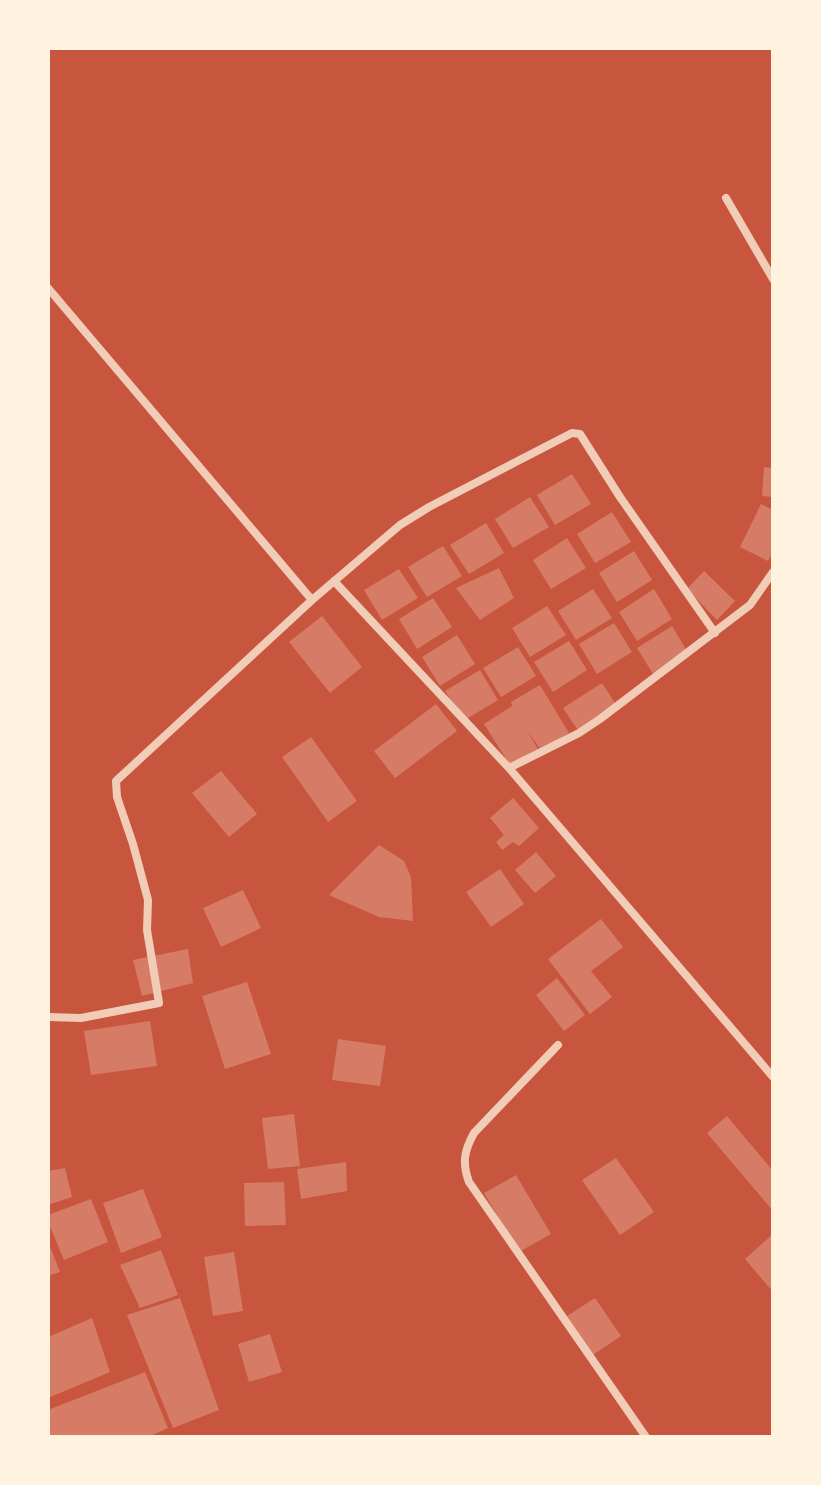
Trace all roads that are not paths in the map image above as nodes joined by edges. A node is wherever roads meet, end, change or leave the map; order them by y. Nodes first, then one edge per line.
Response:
1 (726, 198) dead end
2 (773, 279) edge
3 (48, 288) edge
4 (773, 572) edge
5 (334, 581) junction
6 (312, 600) junction
7 (715, 633) junction
8 (509, 768) junction
9 (48, 1017) edge
10 (558, 1045) dead end
11 (773, 1077) edge
12 (646, 1437) edge

1 - 2 street
3 - 6 street
4 - 7 street
5 - 6 street
5 - 7 street
5 - 8 street
6 - 9 street
7 - 8 street
8 - 11 street
10 - 12 street

